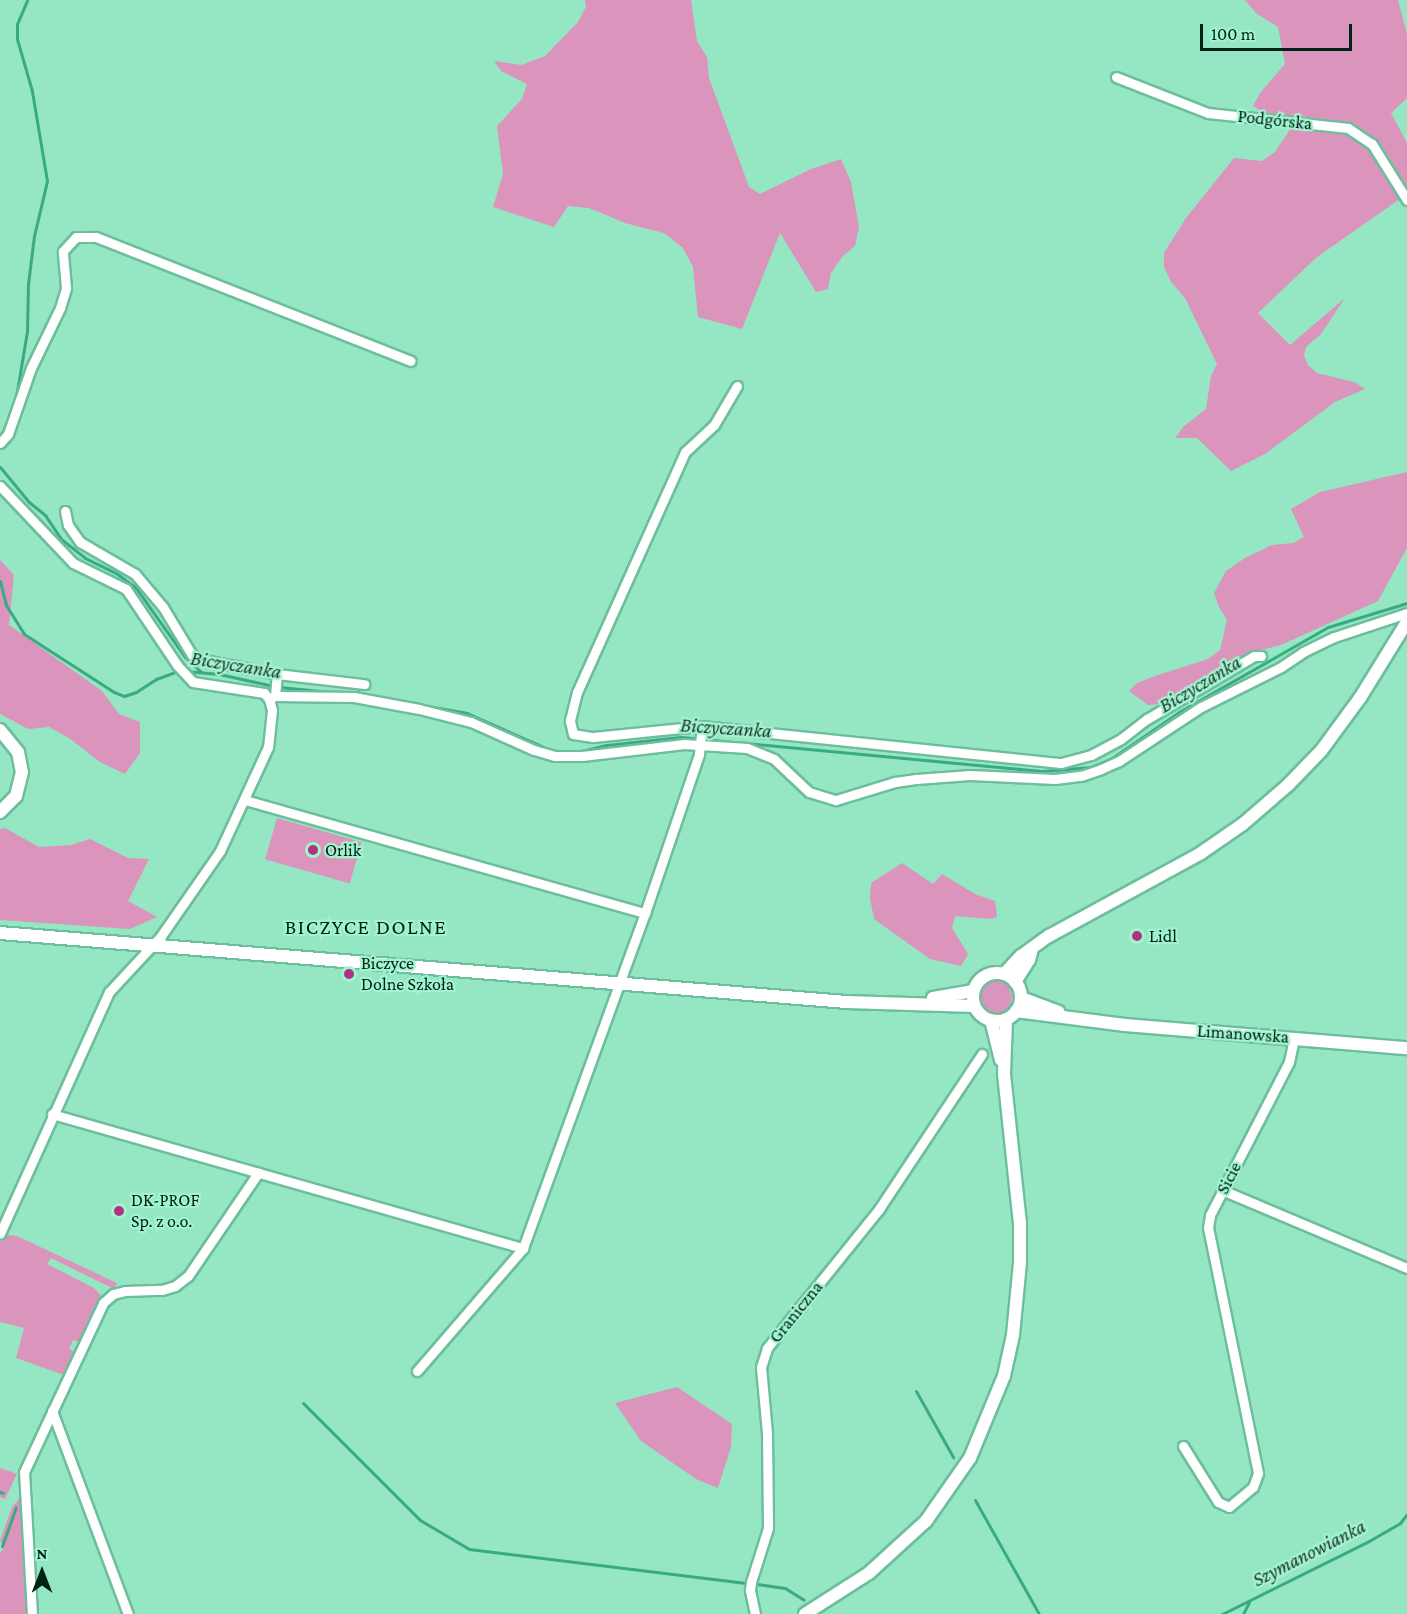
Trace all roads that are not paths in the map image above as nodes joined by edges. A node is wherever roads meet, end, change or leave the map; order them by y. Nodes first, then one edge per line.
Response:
1 (1116, 76) dead end
2 (1407, 200) edge
3 (410, 361) dead end
4 (737, 386) dead end
5 (0, 443) edge
6 (0, 486) edge
7 (65, 511) dead end
8 (135, 574) junction
9 (126, 589) junction
10 (1407, 613) edge
11 (1407, 622) edge
12 (1262, 656) dead end
13 (364, 684) dead end
14 (274, 688) junction
15 (702, 726) junction
16 (0, 730) edge
17 (702, 744) junction
18 (245, 800) junction
19 (0, 812) edge
20 (645, 913) junction
21 (0, 933) edge
22 (154, 945) junction
23 (1032, 949) junction
24 (1004, 974) junction
25 (1015, 982) junction
26 (619, 983) junction
27 (973, 991) junction
28 (1021, 998) junction
29 (909, 1003) junction
30 (974, 1006) junction
31 (1016, 1011) junction
32 (1006, 1019) junction
33 (991, 1020) junction
34 (1080, 1020) junction
35 (1293, 1038) junction
36 (1407, 1048) edge
37 (982, 1054) dead end
38 (1004, 1074) junction
39 (52, 1114) junction
40 (258, 1173) junction
41 (1222, 1190) junction
42 (0, 1233) edge
43 (523, 1248) junction
44 (1407, 1268) edge
45 (417, 1371) dead end
46 (52, 1411) junction
47 (1183, 1446) dead end
48 (33, 1614) edge
49 (128, 1614) edge
50 (755, 1614) edge
51 (805, 1614) edge

1 - 2 street, Podgórska
3 - 5 street
4 - 15 street
6 - 9 street
7 - 8 street
8 - 9 street
8 - 14 street
9 - 14 street
10 - 17 street
11 - 23 main road
12 - 15 street
13 - 14 street
14 - 17 street
14 - 18 street
15 - 17 street
16 - 19 main road
17 - 20 street
18 - 20 street
18 - 22 street
20 - 26 street
21 - 22 main road
22 - 26 main road
22 - 39 street
23 - 24 main road
23 - 25 main road
24 - 25 main road
24 - 27 main road
25 - 28 main road
26 - 29 main road
26 - 43 street
27 - 29 main road
27 - 30 main road
28 - 31 main road
28 - 34 main road, Limanowska
29 - 30 main road
30 - 33 main road
31 - 32 main road
31 - 34 main road, Limanowska
32 - 33 main road
32 - 38 main road
33 - 38 main road
34 - 35 main road, Limanowska
35 - 36 main road, Limanowska
35 - 41 street, Sicie
37 - 50 street, Graniczna
38 - 51 main road
39 - 40 street
39 - 42 street
40 - 43 street
40 - 46 street
41 - 44 street
41 - 47 street, Sicie
43 - 45 street
46 - 48 street
46 - 49 street

